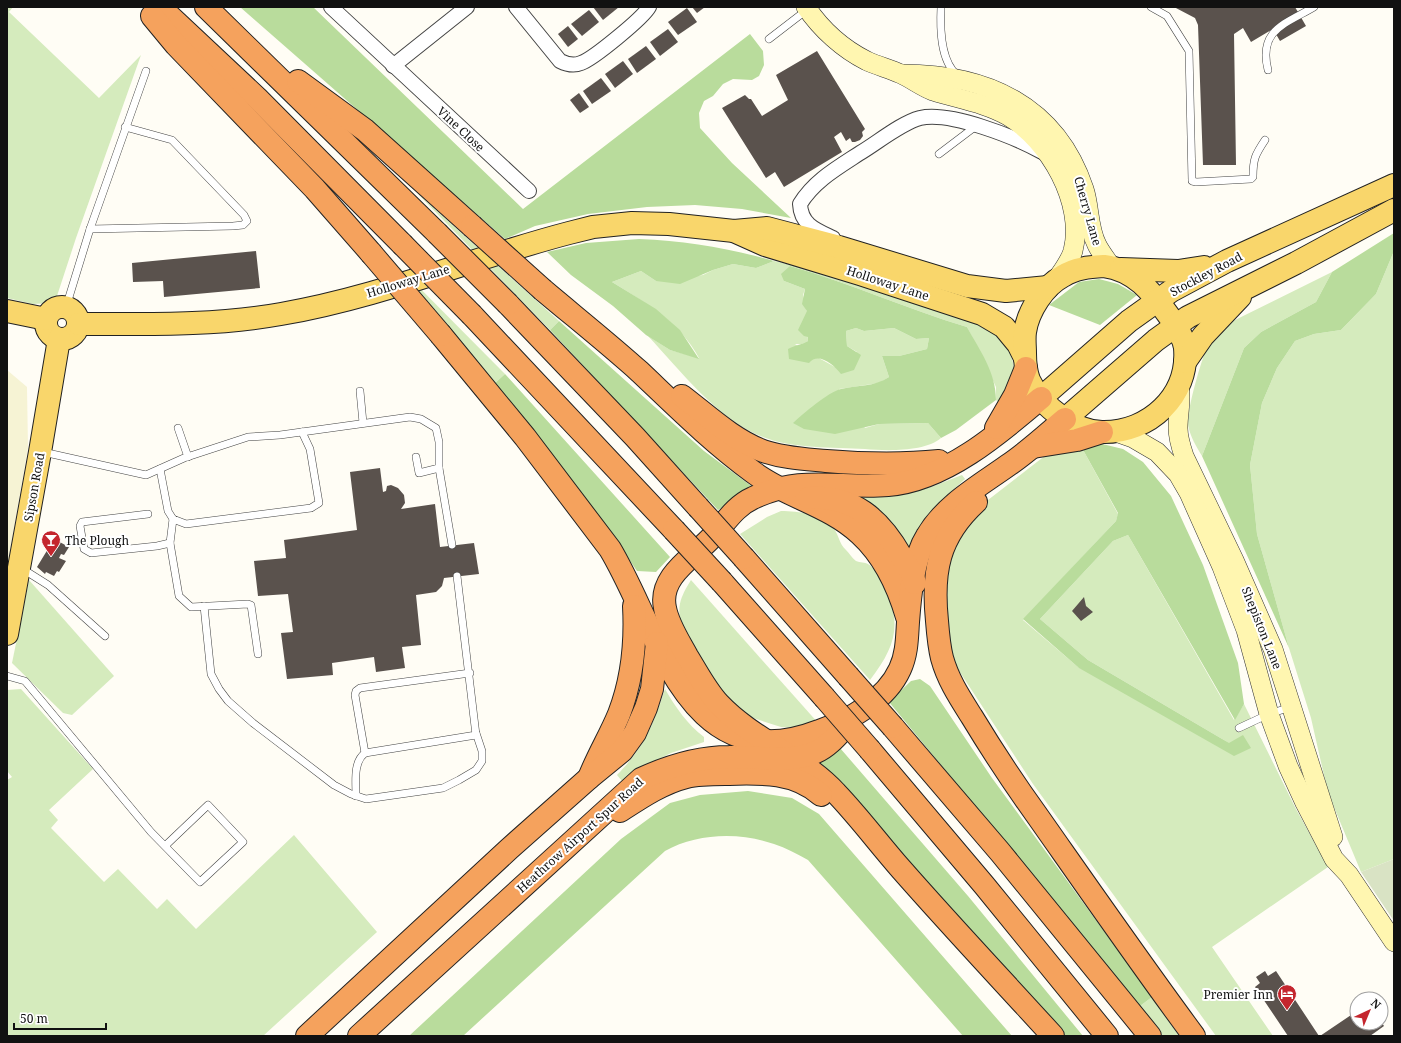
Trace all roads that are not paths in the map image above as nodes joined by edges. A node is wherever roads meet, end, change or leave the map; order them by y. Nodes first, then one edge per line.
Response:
1 (146, 7) edge
2 (160, 7) edge
3 (206, 7) edge
4 (331, 7) edge
5 (467, 7) edge
6 (516, 7) edge
7 (649, 7) edge
8 (941, 7) edge
9 (1152, 7) edge
10 (1314, 7) edge
11 (807, 8) edge
12 (240, 39) junction
13 (769, 39) dead end
14 (393, 66) junction
15 (1268, 70) dead end
16 (146, 71) dead end
17 (902, 74) junction
18 (963, 80) junction
19 (976, 126) junction
20 (125, 127) junction
21 (1265, 140) dead end
22 (939, 154) dead end
23 (1049, 156) junction
24 (1389, 184) edge
25 (529, 191) dead end
26 (1394, 210) edge
27 (90, 229) junction
28 (734, 231) junction
29 (1227, 261) junction
30 (893, 264) junction
31 (1116, 268) junction
32 (1255, 282) junction
33 (1053, 283) junction
34 (1158, 300) junction
35 (66, 307) junction
36 (7, 311) edge
37 (46, 319) junction
38 (79, 324) junction
39 (1175, 325) junction
40 (59, 339) junction
41 (1185, 362) junction
42 (1026, 363) junction
43 (639, 372) junction
44 (1179, 384) junction
45 (360, 391) dead end
46 (1041, 398) junction
47 (1065, 419) junction
48 (364, 423) junction
49 (178, 428) dead end
50 (302, 432) junction
51 (1109, 432) junction
52 (987, 441) junction
53 (1032, 447) junction
54 (40, 452) junction
55 (188, 457) junction
56 (416, 457) dead end
57 (959, 459) junction
58 (1009, 465) junction
59 (439, 468) junction
60 (160, 469) junction
61 (778, 489) junction
62 (798, 498) junction
63 (148, 514) dead end
64 (173, 519) junction
65 (711, 539) junction
66 (170, 543) junction
67 (452, 546) dead end
68 (20, 568) junction
69 (456, 576) dead end
70 (914, 579) junction
71 (634, 594) junction
72 (204, 606) junction
73 (664, 607) junction
74 (908, 622) junction
75 (7, 634) edge
76 (105, 636) dead end
77 (657, 645) junction
78 (258, 654) dead end
79 (470, 673) junction
80 (7, 676) edge
81 (1291, 707) junction
82 (858, 712) junction
83 (1269, 714) junction
84 (1239, 728) dead end
85 (476, 733) junction
86 (769, 742) junction
87 (365, 753) junction
88 (994, 754) junction
89 (792, 758) junction
90 (589, 778) junction
91 (356, 796) junction
92 (165, 846) junction
93 (881, 848) junction
94 (556, 854) junction
95 (1349, 875) junction
96 (1394, 942) edge
97 (307, 1036) edge
98 (359, 1036) edge
99 (1053, 1036) edge
100 (1107, 1036) edge
101 (1150, 1036) edge
102 (1194, 1036) edge

1 - 71 highway, bridge
2 - 100 highway, bridge
3 - 12 highway
4 - 14 street, Vine Close
5 - 14 street
6 - 7 street
8 - 18 lane
9 - 21 lane
10 - 15 lane
11 - 13 lane
11 - 17 street, Cherry Lane
12 - 43 highway, bridge
12 - 101 highway, bridge
14 - 25 street, Vine Close
16 - 20 lane
17 - 18 street, Cherry Lane
17 - 23 street, Cherry Lane
18 - 31 street, Cherry Lane
19 - 22 lane
19 - 23 street
19 - 30 street
20 - 27 lane
20 - 27 lane
23 - 33 street, Cherry Lane
24 - 29 main road, Stockley Road
26 - 32 main road
27 - 35 lane
28 - 30 main road, Holloway Lane
28 - 38 main road, Holloway Lane
28 - 42 main road, Holloway Lane
29 - 31 main road
29 - 34 main road, Stockley Road
30 - 33 main road, Holloway Lane
31 - 33 main road
31 - 34 main road
32 - 39 main road
32 - 41 main road
33 - 42 main road
34 - 39 main road
34 - 46 main road, Stockley Road
35 - 37 main road
35 - 38 main road
36 - 37 main road
37 - 40 main road
38 - 40 main road
39 - 41 main road
39 - 47 main road
40 - 54 main road, Sipson Road
41 - 44 main road
42 - 46 main road
42 - 52 highway
43 - 57 highway
43 - 61 highway
44 - 51 main road
44 - 81 street, Shepiston Lane
45 - 48 lane
46 - 47 main road
46 - 52 highway
47 - 51 main road
47 - 53 highway
48 - 50 lane
48 - 59 lane
49 - 55 lane
50 - 55 lane
50 - 64 lane
51 - 53 highway
51 - 83 street, Shepiston Lane
52 - 57 highway
53 - 58 highway
54 - 60 lane
54 - 68 main road, Sipson Road
55 - 60 lane
56 - 59 lane
57 - 61 highway
58 - 70 highway
58 - 88 highway
59 - 67 lane
60 - 64 lane
61 - 62 highway
61 - 65 highway
62 - 65 highway
62 - 70 highway
62 - 74 highway
63 - 66 lane
64 - 66 lane
65 - 73 highway
66 - 72 lane
68 - 75 main road, Sipson Road
68 - 76 lane
69 - 79 lane
70 - 74 highway
70 - 88 highway
71 - 77 highway
71 - 90 highway
72 - 78 lane
72 - 91 lane
73 - 77 highway
73 - 86 highway
74 - 82 highway
77 - 86 highway
77 - 90 highway
79 - 85 lane
79 - 87 lane
80 - 92 lane
81 - 83 lane
81 - 95 street, Shepiston Lane
82 - 86 highway
82 - 89 highway, Heathrow Airport Spur Road
83 - 84 lane
83 - 95 street, Shepiston Lane
85 - 87 lane
85 - 91 lane
86 - 89 highway
87 - 91 lane
88 - 102 highway
89 - 93 highway
89 - 94 highway, Heathrow Airport Spur Road
90 - 97 highway
92 - 92 lane
93 - 94 highway
93 - 99 highway
94 - 98 highway, Heathrow Airport Spur Road
95 - 96 street, Shepiston Lane

